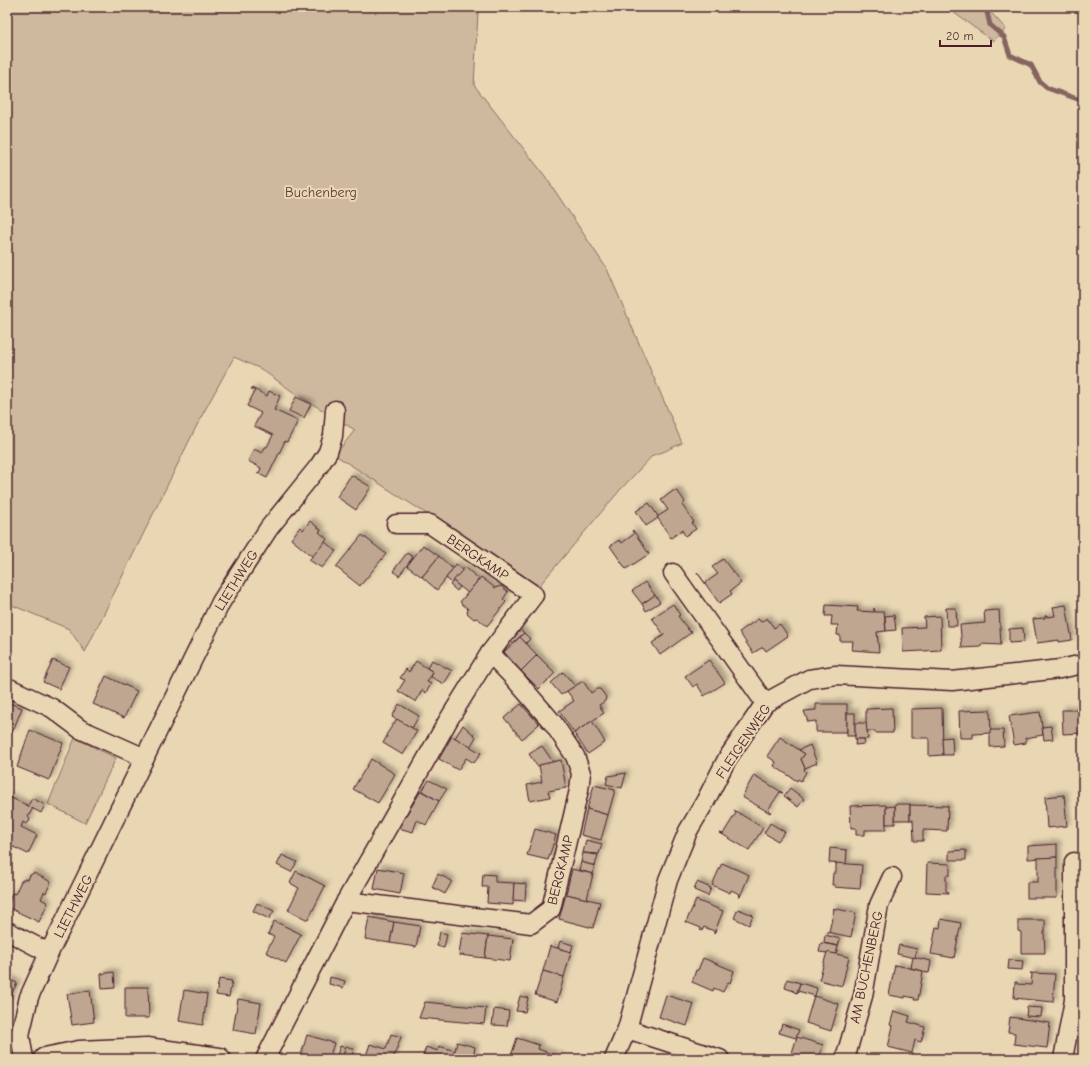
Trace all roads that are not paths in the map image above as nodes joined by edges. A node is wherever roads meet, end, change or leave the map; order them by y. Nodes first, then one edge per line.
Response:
1 (335, 410) dead end
2 (396, 524) dead end
3 (673, 573) dead end
4 (490, 653) junction
5 (1083, 664) edge
6 (7, 687) edge
7 (765, 703) junction
8 (145, 758) junction
9 (1074, 862) dead end
10 (892, 877) dead end
11 (346, 901) junction
12 (7, 931) edge
13 (49, 952) junction
14 (627, 1029) junction
15 (24, 1059) edge
16 (45, 1059) edge
17 (216, 1059) edge
18 (265, 1059) edge
19 (614, 1059) edge
20 (720, 1059) edge
21 (844, 1059) edge
22 (1063, 1059) edge

1 - 8 street, LIETHWEG
2 - 4 street, BERGKAMP
3 - 7 street
4 - 11 street, BERGKAMP
4 - 11 street, BERGKAMP
5 - 7 street, FLEIGENWEG
6 - 8 street
7 - 14 street, FLEIGENWEG
8 - 13 street, LIETHWEG
9 - 22 street
10 - 21 street, AM BUCHENBERG
11 - 18 street, BERGKAMP
12 - 13 street
13 - 15 street, LIETHWEG
14 - 19 street, FLEIGENWEG
14 - 20 street
16 - 17 main road

